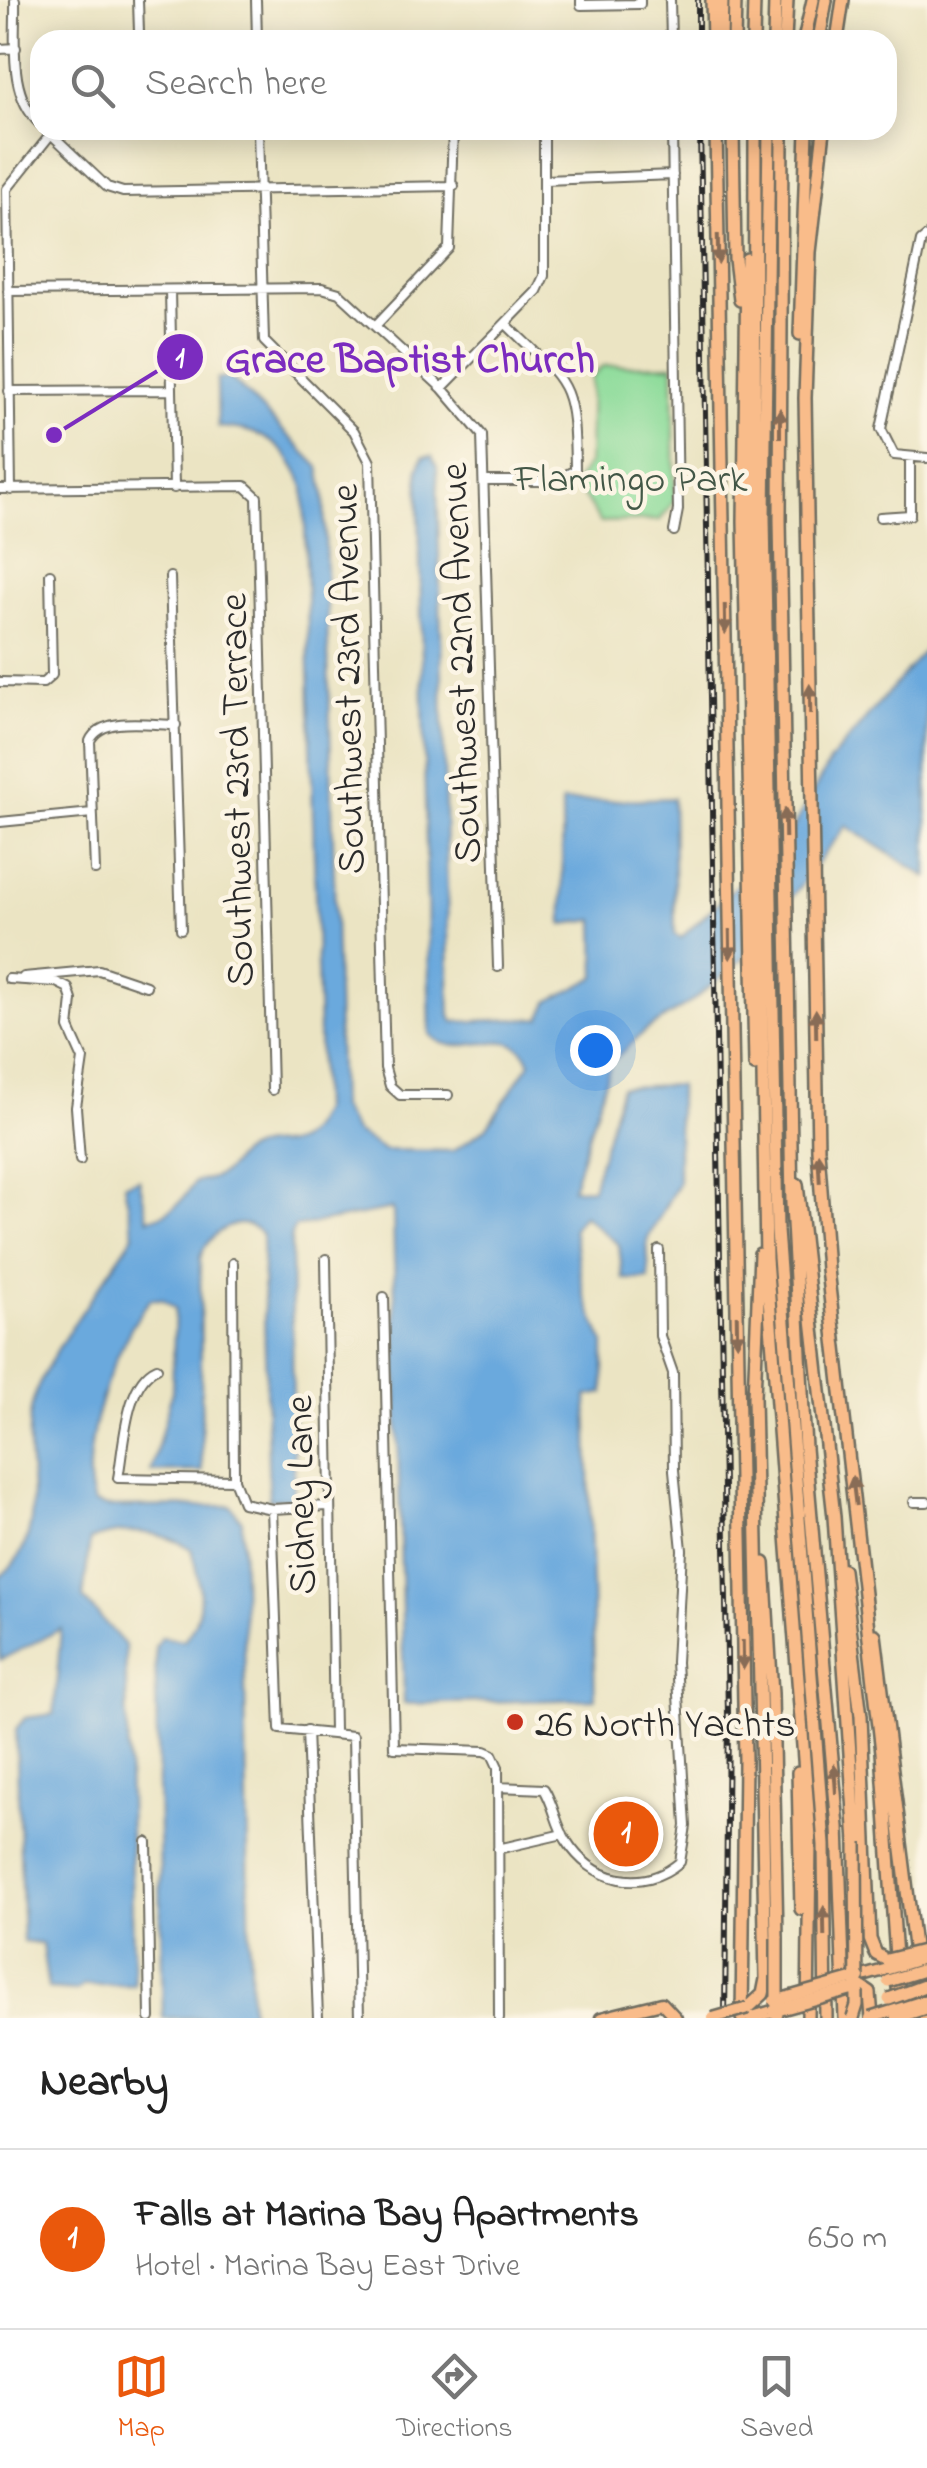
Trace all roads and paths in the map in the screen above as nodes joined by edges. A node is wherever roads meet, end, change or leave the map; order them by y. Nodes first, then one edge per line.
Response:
1 (15, 0) edge
2 (138, 0) edge
3 (256, 0) edge
4 (670, 0) edge
5 (712, 0) edge
6 (722, 0) edge
7 (735, 0) edge
8 (757, 0) edge
9 (776, 0) edge
10 (787, 0) edge
11 (813, 0) edge
12 (826, 0) edge
13 (843, 0) edge
14 (581, 2) edge
15 (640, 2) edge
16 (138, 30) edge
17 (257, 30) edge
18 (670, 30) edge
19 (712, 30) edge
20 (721, 30) edge
21 (734, 30) edge
22 (756, 30) edge
23 (774, 30) edge
24 (786, 30) edge
25 (806, 30) edge
26 (820, 30) edge
27 (838, 30) edge
28 (16, 48) junction
29 (0, 49) edge
30 (30, 111) edge
31 (44, 140) edge
32 (60, 140) edge
33 (258, 140) edge
34 (453, 140) edge
35 (544, 140) edge
36 (672, 140) edge
37 (717, 140) edge
38 (733, 140) edge
39 (752, 140) edge
40 (752, 140) edge
41 (769, 140) edge
42 (785, 140) edge
43 (806, 140) edge
44 (823, 140) edge
45 (673, 175) junction
46 (546, 180) junction
47 (454, 186) junction
48 (258, 191) junction
49 (927, 236) edge
50 (262, 289) junction
51 (170, 290) junction
52 (8, 291) junction
53 (376, 324) junction
54 (506, 325) junction
55 (745, 339) junction
56 (442, 388) junction
57 (8, 390) junction
58 (170, 390) junction
59 (805, 398) junction
60 (910, 458) junction
61 (927, 458) edge
62 (484, 480) junction
63 (0, 488) edge
64 (174, 488) junction
65 (11, 490) junction
66 (880, 517) dead end
67 (749, 521) junction
68 (674, 530) dead end
69 (50, 574) dead end
70 (170, 577) dead end
71 (0, 682) edge
72 (176, 724) junction
73 (92, 812) junction
74 (0, 822) edge
75 (95, 870) dead end
76 (181, 930) dead end
77 (498, 967) dead end
78 (5, 979) edge
79 (146, 986) dead end
80 (272, 1090) dead end
81 (448, 1095) dead end
82 (80, 1160) dead end
83 (767, 1231) junction
84 (799, 1231) junction
85 (659, 1250) dead end
86 (760, 1254) junction
87 (326, 1259) dead end
88 (233, 1264) dead end
89 (384, 1297) dead end
90 (156, 1368) dead end
91 (756, 1479) junction
92 (234, 1480) junction
93 (914, 1502) dead end
94 (927, 1502) edge
95 (328, 1506) junction
96 (272, 1509) junction
97 (834, 1516) junction
98 (869, 1613) junction
99 (307, 1730) junction
100 (334, 1731) junction
101 (502, 1787) junction
102 (564, 1834) junction
103 (147, 1842) dead end
104 (498, 1849) junction
105 (927, 1953) edge
106 (888, 1970) junction
107 (927, 1970) edge
108 (860, 1982) junction
109 (927, 1985) edge
110 (927, 2000) edge
111 (927, 2008) edge
112 (761, 2013) edge
113 (150, 2018) edge
114 (318, 2018) edge
115 (360, 2018) edge
116 (499, 2018) edge
117 (601, 2018) edge
118 (676, 2018) edge
119 (713, 2018) edge
120 (800, 2018) edge
121 (808, 2018) edge
122 (826, 2018) edge
123 (844, 2018) edge
124 (853, 2018) edge
125 (872, 2018) edge
126 (898, 2018) edge
127 (923, 2018) edge

1 - 28 street
2 - 16 street
3 - 17 street
4 - 18 street
5 - 19 highway
6 - 20 highway
7 - 21 highway
8 - 22 highway
9 - 23 highway
10 - 24 highway
11 - 25 highway
12 - 26 highway
13 - 27 highway
14 - 15 street
28 - 29 street
28 - 30 street
31 - 52 street
32 - 48 street
33 - 48 street, Southwest 23rd Avenue
34 - 47 street
35 - 46 street
36 - 45 street
37 -> 112 highway
38 - 55 highway
39 - 55 highway
40 - 67 highway
41 - 83 highway
84 -> 42 highway
43 - 59 highway
44 - 59 highway
45 - 46 street
45 - 68 street
46 - 54 street
47 - 48 street
47 - 53 street
48 - 50 street, Southwest 23rd Avenue
49 - 60 street
50 - 51 street, Southwest 22nd Avenue
50 - 53 street, Southwest 22nd Avenue
50 - 81 street, Southwest 23rd Avenue
51 - 52 street, Southwest 22nd Avenue
51 - 58 street
52 - 57 street
53 - 56 street, Southwest 22nd Avenue
54 - 56 street
54 - 62 street
55 - 67 highway
56 - 62 street, Southwest 22nd Avenue
57 - 58 street
57 - 65 street
58 - 64 street
98 -> 59 highway
60 - 61 street
60 - 66 street
62 - 77 street, Southwest 22nd Avenue
63 - 65 street
64 - 65 street
64 - 80 street, Southwest 23rd Terrace
67 - 83 highway
69 - 71 street
70 - 72 street
72 - 73 street
72 - 76 street
73 - 74 street
73 - 75 street
78 - 79 street
78 - 82 street
83 - 86 highway
83 - 121 highway
122 -> 83 highway
84 - 97 highway
123 -> 84 highway
85 - 102 street
86 - 91 highway
86 - 120 highway
87 - 95 street, Sidney Lane
88 - 92 street
89 - 101 street
90 - 92 street
91 - 112 highway
91 - 112 highway, bridge
92 - 96 street
93 - 94 street
95 - 96 street
95 - 100 street, Sidney Lane
96 - 99 street
97 - 106 highway
97 - 124 highway, bridge
98 - 126 highway
98 - 127 highway
99 - 100 street
99 - 114 street
100 - 115 street
101 - 102 street
101 - 104 street
102 - 104 street
103 - 113 street
104 - 116 street
105 - 106 highway, bridge
106 - 107 highway, bridge
106 - 108 highway
108 - 112 highway, bridge
108 - 125 highway
109 - 125 highway, bridge
110 - 125 main road, bridge
111 - 126 main road, bridge
112 - 119 main road, bridge
117 - 118 main road

